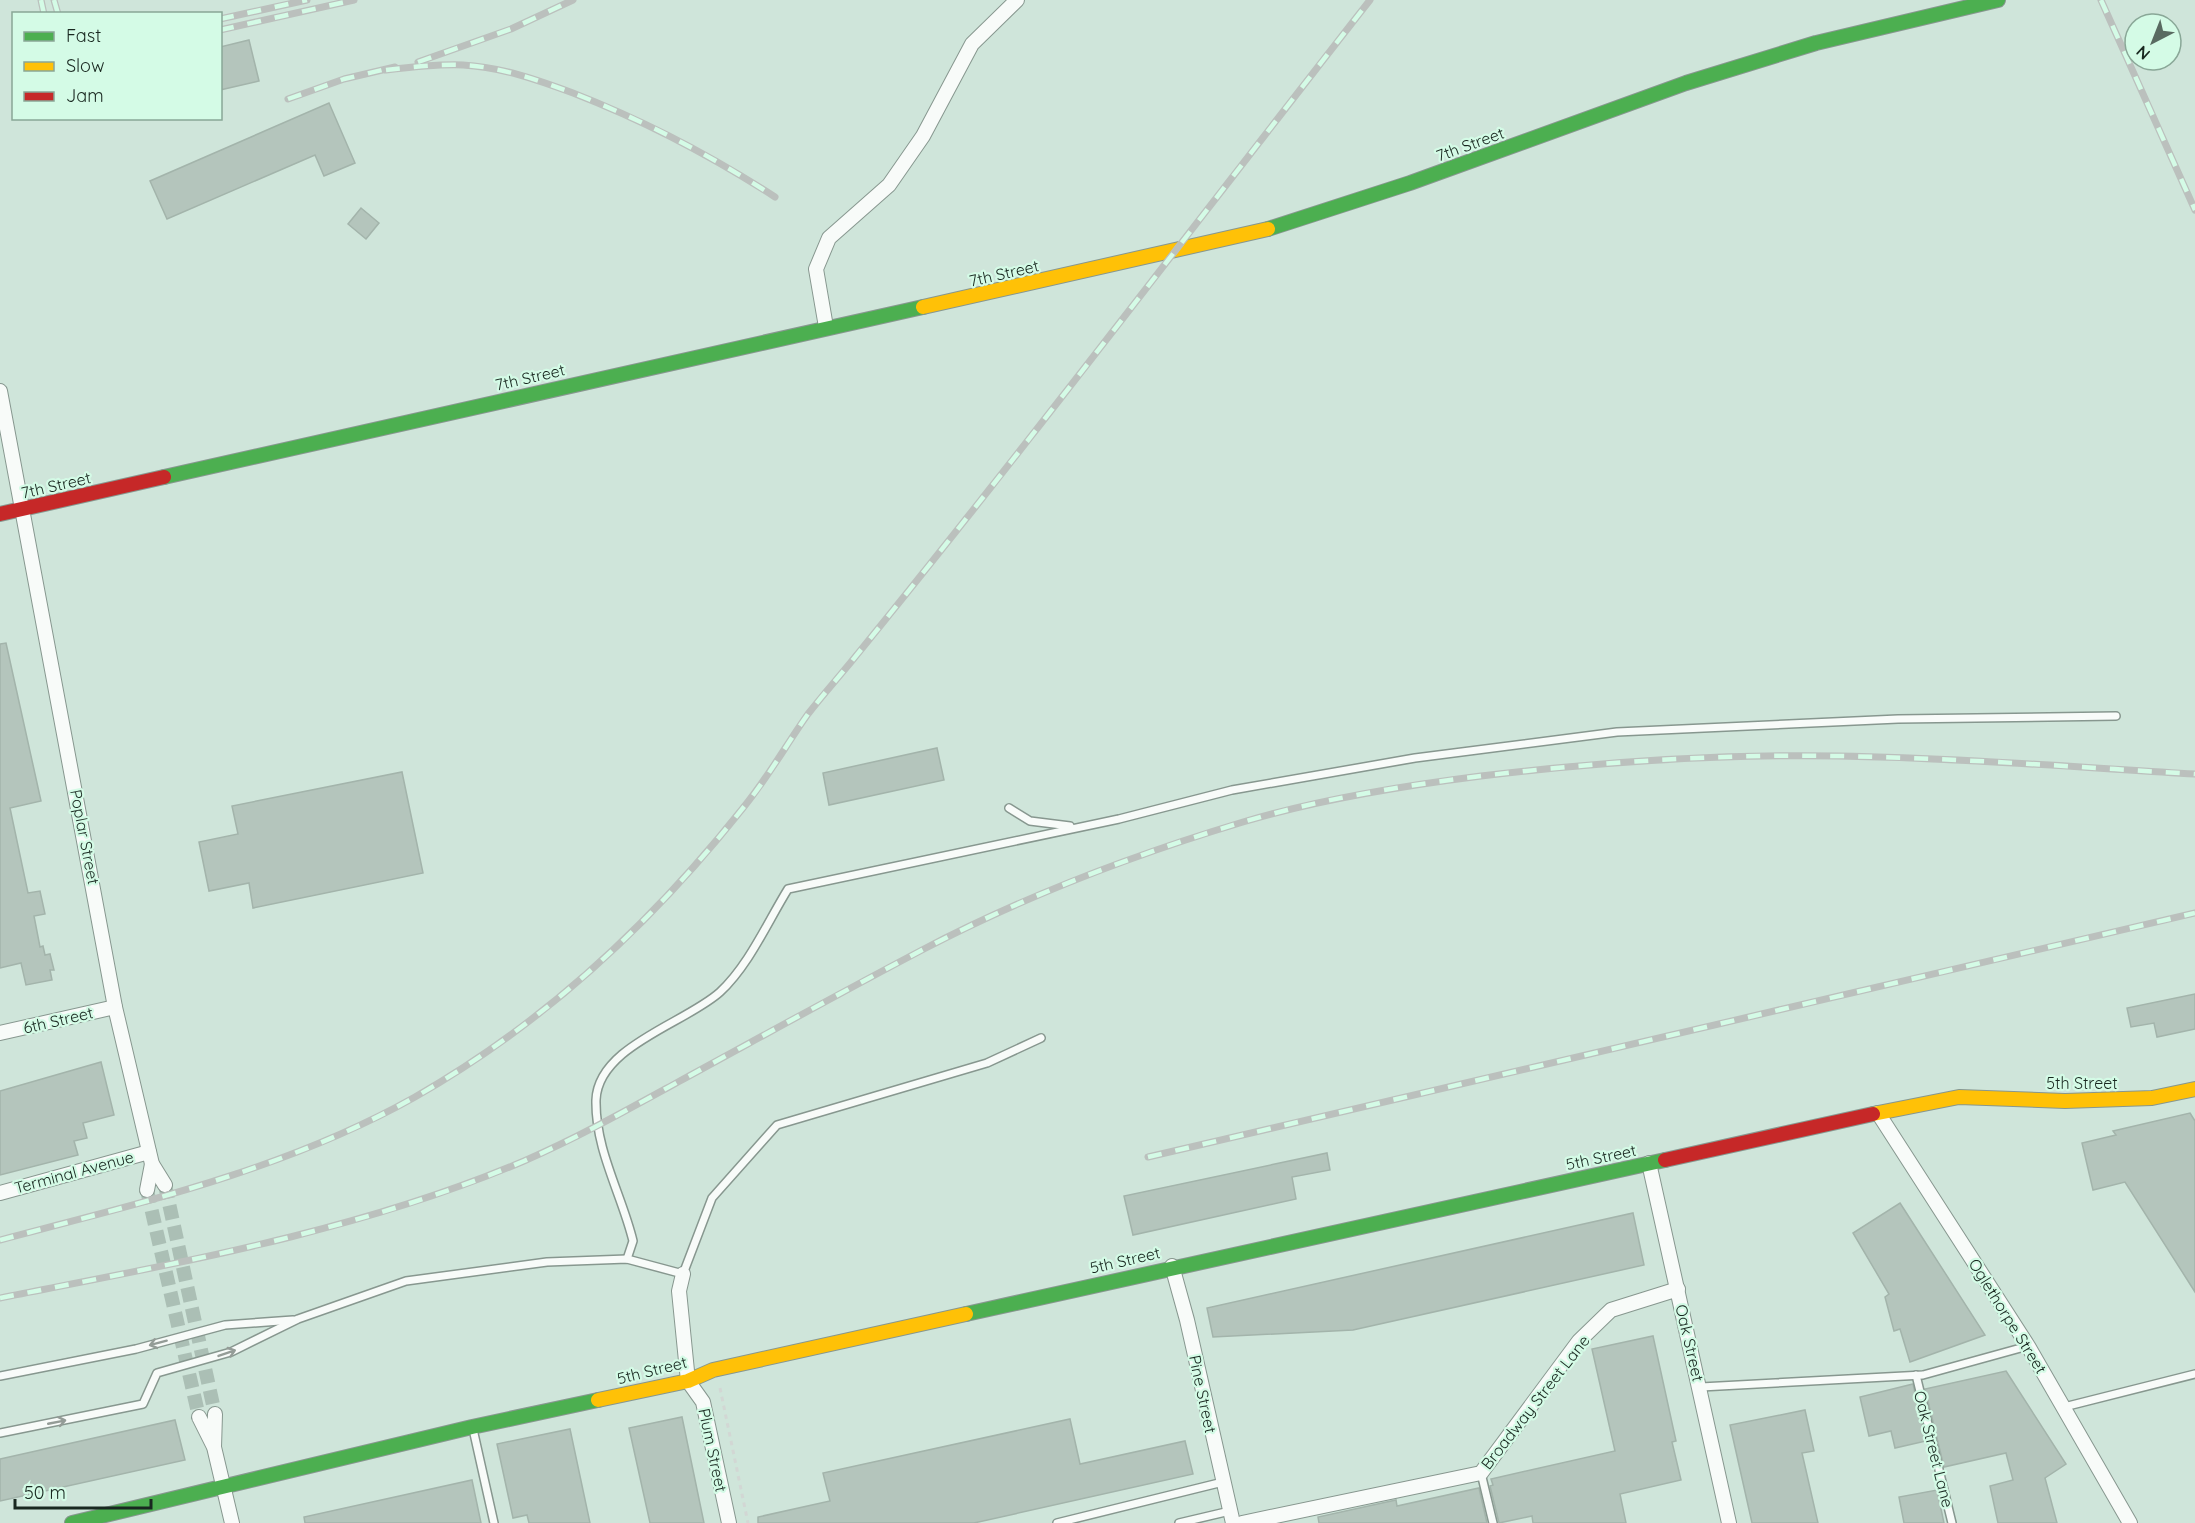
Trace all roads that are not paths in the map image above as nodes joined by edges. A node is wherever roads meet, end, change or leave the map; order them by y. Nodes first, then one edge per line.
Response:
1 (1017, 0) edge
2 (1998, 0) edge
3 (826, 327) junction
4 (0, 391) edge
5 (22, 509) junction
6 (0, 514) edge
7 (2116, 716) dead end
8 (1009, 808) dead end
9 (1082, 827) junction
10 (116, 1007) junction
11 (0, 1033) edge
12 (1041, 1038) dead end
13 (2195, 1089) edge
14 (1878, 1113) junction
15 (150, 1158) junction
16 (1648, 1163) junction
17 (165, 1185) tunnel mouth
18 (147, 1190) tunnel mouth
19 (0, 1193) edge
20 (627, 1259) junction
21 (1172, 1266) junction
22 (683, 1274) junction
23 (1678, 1289) junction
24 (298, 1319) junction
25 (2028, 1346) junction
26 (2195, 1374) edge
27 (0, 1376) edge
28 (1916, 1376) junction
29 (688, 1381) junction
30 (1701, 1388) junction
31 (2064, 1407) junction
32 (215, 1414) tunnel mouth
33 (199, 1417) tunnel mouth
34 (472, 1427) junction
35 (0, 1433) edge
36 (214, 1447) junction
37 (1481, 1473) junction
38 (1223, 1482) junction
39 (224, 1487) junction
40 (1231, 1517) edge
41 (72, 1523) edge
42 (232, 1523) edge
43 (494, 1523) edge
44 (729, 1523) edge
45 (1057, 1523) edge
46 (1179, 1523) edge
47 (1242, 1523) edge
48 (1493, 1523) edge
49 (1729, 1523) edge
50 (1952, 1523) edge
51 (2130, 1523) edge

1 - 3 street
2 - 3 street, 7th Street
3 - 5 street, 7th Street
4 - 5 street, Poplar Street
5 - 6 street, 7th Street
5 - 10 street, Poplar Street
7 - 9 lane
8 - 9 lane
9 - 20 lane
10 - 11 street, 6th Street
10 - 15 street, Poplar Street
12 - 22 lane
13 - 14 street, 5th Street
14 - 16 street, 5th Street
14 - 25 street, Oglethorpe Street
15 - 17 street, Poplar Street
15 - 18 street, Poplar Street
15 - 19 street, Terminal Avenue
16 - 21 street, 5th Street
16 - 23 street, Oak Street
20 - 22 lane
20 - 24 lane
21 - 29 street, 5th Street
21 - 38 street, Pine Street
22 - 29 street, Plum Street
23 - 30 street, Oak Street
23 - 37 street, Broadway Street Lane
24 -> 27 lane
35 -> 24 lane
25 - 28 lane
25 - 31 street, Oglethorpe Street
26 - 31 lane
28 - 30 lane
28 - 50 lane, Oak Street Lane
29 - 34 street, 5th Street
29 - 44 street, Plum Street
30 - 49 street, Oak Street
31 - 51 street, Oglethorpe Street
32 - 36 street
33 - 36 street
34 - 39 street, 5th Street
34 - 43 lane
36 - 39 street
37 - 47 street, Broadway Street Lane
37 - 48 lane
38 - 40 street, Pine Street
38 - 45 lane
39 - 41 street, 5th Street
39 - 42 street
40 - 46 lane

